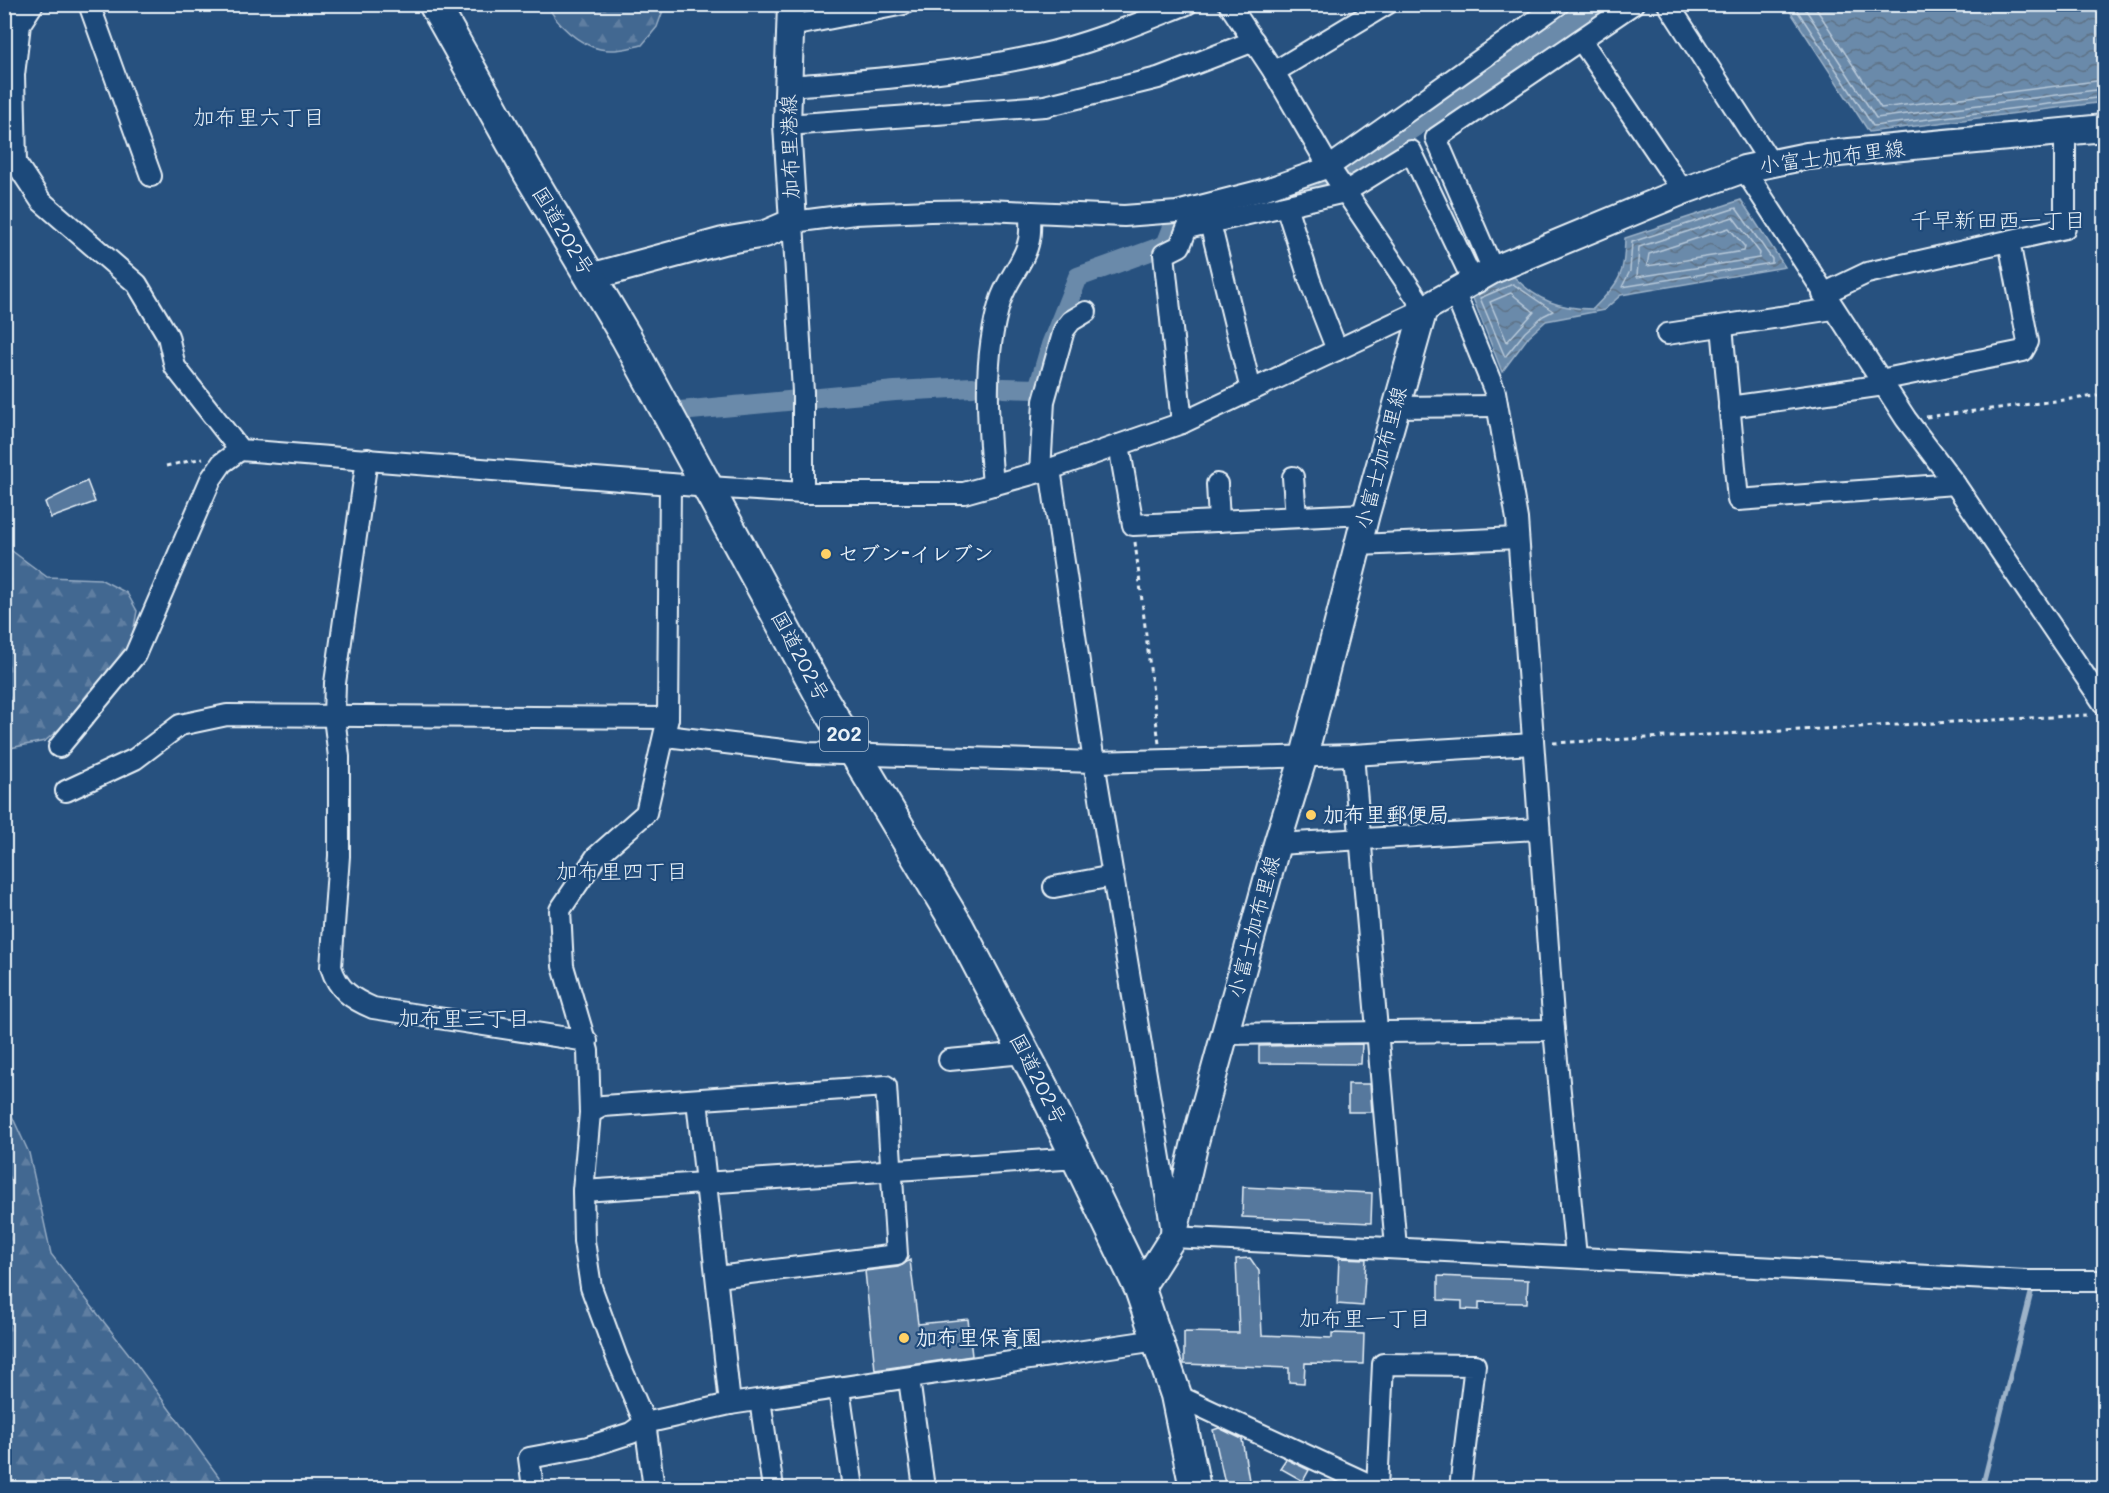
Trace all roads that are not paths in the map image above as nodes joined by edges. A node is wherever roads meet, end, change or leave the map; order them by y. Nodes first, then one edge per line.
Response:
1 (33, 4) edge
2 (89, 4) edge
3 (434, 4) edge
4 (904, 4) edge
5 (1187, 4) edge
6 (1229, 4) edge
7 (1387, 4) edge
8 (1559, 4) edge
9 (1634, 4) edge
10 (1668, 4) edge
11 (4, 5) edge
12 (791, 15) edge
13 (20, 24) junction
14 (1581, 40) junction
15 (1254, 41) junction
16 (1274, 72) junction
17 (789, 86) junction
18 (788, 125) junction
19 (2104, 128) edge
20 (2065, 134) junction
21 (1436, 138) junction
22 (1411, 151) junction
23 (10, 160) edge
24 (1770, 162) junction
25 (1329, 167) junction
26 (1744, 169) junction
27 (151, 176) dead end
28 (1683, 191) junction
29 (1345, 192) junction
30 (1286, 206) junction
31 (1030, 212) junction
32 (793, 222) junction
33 (1210, 223) junction
34 (2009, 241) junction
35 (590, 277) junction
36 (1474, 281) junction
37 (1828, 302) junction
38 (1424, 309) junction
39 (1086, 312) dead end
40 (1722, 326) junction
41 (1667, 334) dead end
42 (1337, 350) junction
43 (1882, 382) junction
44 (1251, 390) junction
45 (1497, 406) junction
46 (1395, 407) junction
47 (1729, 407) junction
48 (1182, 423) junction
49 (1119, 445) junction
50 (240, 450) junction
51 (367, 459) junction
52 (1045, 470) junction
53 (1293, 477) dead end
54 (670, 484) junction
55 (1217, 484) dead end
56 (1955, 484) junction
57 (993, 485) junction
58 (709, 487) junction
59 (803, 493) junction
60 (1366, 514) junction
61 (1296, 517) junction
62 (1219, 521) junction
63 (1518, 538) junction
64 (1358, 545) junction
65 (2099, 709) edge
66 (334, 717) junction
67 (667, 727) junction
68 (1533, 744) junction
69 (59, 747) dead end
70 (856, 755) junction
71 (1353, 755) junction
72 (1304, 756) junction
73 (1094, 762) junction
74 (66, 791) dead end
75 (1539, 829) junction
76 (1360, 839) junction
77 (1276, 844) junction
78 (1113, 876) junction
79 (1054, 887) dead end
80 (1554, 1030) junction
81 (1376, 1031) junction
82 (1225, 1034) junction
83 (587, 1041) junction
84 (1025, 1053) junction
85 (949, 1060) dead end
86 (697, 1100) junction
87 (590, 1113) junction
88 (1077, 1158) junction
89 (893, 1170) junction
90 (705, 1183) junction
91 (583, 1191) junction
92 (1173, 1237) junction
93 (1395, 1240) junction
94 (1575, 1249) junction
95 (717, 1276) junction
96 (2104, 1281) edge
97 (1140, 1289) junction
98 (1157, 1340) junction
99 (909, 1379) junction
100 (838, 1389) junction
101 (1176, 1395) junction
102 (760, 1400) junction
103 (730, 1404) junction
104 (645, 1423) junction
105 (533, 1488) edge
106 (654, 1488) edge
107 (773, 1488) edge
108 (854, 1488) edge
109 (924, 1488) edge
110 (1195, 1488) edge
111 (1377, 1488) edge
112 (1461, 1488) edge

1 - 13 street
2 - 27 street
3 - 35 highway, 国道202号 / 202
4 - 12 street
5 - 17 street
6 - 15 street
7 - 16 street
8 - 25 street
9 - 14 street
10 - 24 street
11 - 13 street
12 - 17 main road, 加布里港線
13 - 23 street
14 - 21 street
14 - 28 street
15 - 16 street
15 - 18 street
16 - 25 street
17 - 18 main road, 加布里港線
18 - 32 main road, 加布里港線
19 - 20 main road, 小富士加布里線
20 - 24 main road, 小富士加布里線
20 - 34 street
21 - 22 street
21 - 36 street
22 - 29 street
22 - 36 street
23 - 50 street
24 - 26 main road, 小富士加布里線
25 - 29 street
25 - 31 street
26 - 28 main road, 小富士加布里線
26 - 37 street
28 - 36 main road, 小富士加布里線
29 - 30 street
29 - 38 street
30 - 33 street
30 - 42 street
31 - 32 street
31 - 57 street
32 - 35 main road, 加布里港線
32 - 59 street
33 - 44 street
33 - 48 street
34 - 37 street
34 - 43 street
35 - 58 highway, 国道202号 / 202
36 - 38 main road, 小富士加布里線
36 - 45 street
37 - 40 street
37 - 43 street
38 - 42 street
38 - 46 main road, 小富士加布里線
39 - 52 street
40 - 41 street
40 - 47 street
42 - 44 street
43 - 47 street
43 - 56 street
44 - 48 street
45 - 46 street
45 - 63 street
46 - 60 main road, 小富士加布里線
47 - 56 street
48 - 49 street
49 - 52 street
49 - 62 street
50 - 51 street
50 - 69 street
51 - 54 street
51 - 66 street
52 - 57 street
52 - 73 street
53 - 61 street
54 - 58 street
54 - 67 street
55 - 62 street
56 - 65 street
57 - 59 street
58 - 59 street
58 - 70 highway, 国道202号 / 202
60 - 61 street
60 - 64 main road, 小富士加布里線
61 - 62 street
63 - 64 street
63 - 68 street
64 - 72 main road, 小富士加布里線
66 - 67 street
66 - 74 street
66 - 83 street
67 - 70 street
67 - 83 street
68 - 71 street
68 - 75 street
70 - 73 street
70 - 84 highway, 国道202号 / 202
71 - 72 street
71 - 76 street
72 - 73 street
72 - 77 main road, 小富士加布里線
73 - 78 street
75 - 76 street
75 - 80 street
76 - 77 street
76 - 81 street
77 - 82 main road, 小富士加布里線
78 - 79 street
78 - 92 street
80 - 81 street
80 - 94 street
81 - 82 street
81 - 93 street
82 - 92 main road, 小富士加布里線
83 - 87 street
84 - 85 street
84 - 88 highway, 国道202号 / 202
86 - 87 street
86 - 89 street
86 - 90 street
87 - 91 street
88 - 89 street
88 - 97 highway, 国道202号 / 202
89 - 90 street
89 - 95 street
90 - 91 street
90 - 95 street
91 - 104 street
92 - 93 street
92 - 97 main road, 小富士加布里線
93 - 94 street
94 - 96 street
95 - 103 street
97 - 98 highway, 国道202号 / 202
98 - 99 street
98 - 101 highway, 国道202号 / 202
99 - 100 street
99 - 109 street
100 - 102 street
100 - 108 street
101 - 110 highway, 国道202号 / 202
101 - 111 street
102 - 103 street
102 - 107 street
103 - 104 street
104 - 105 street
104 - 106 street
111 - 112 street

